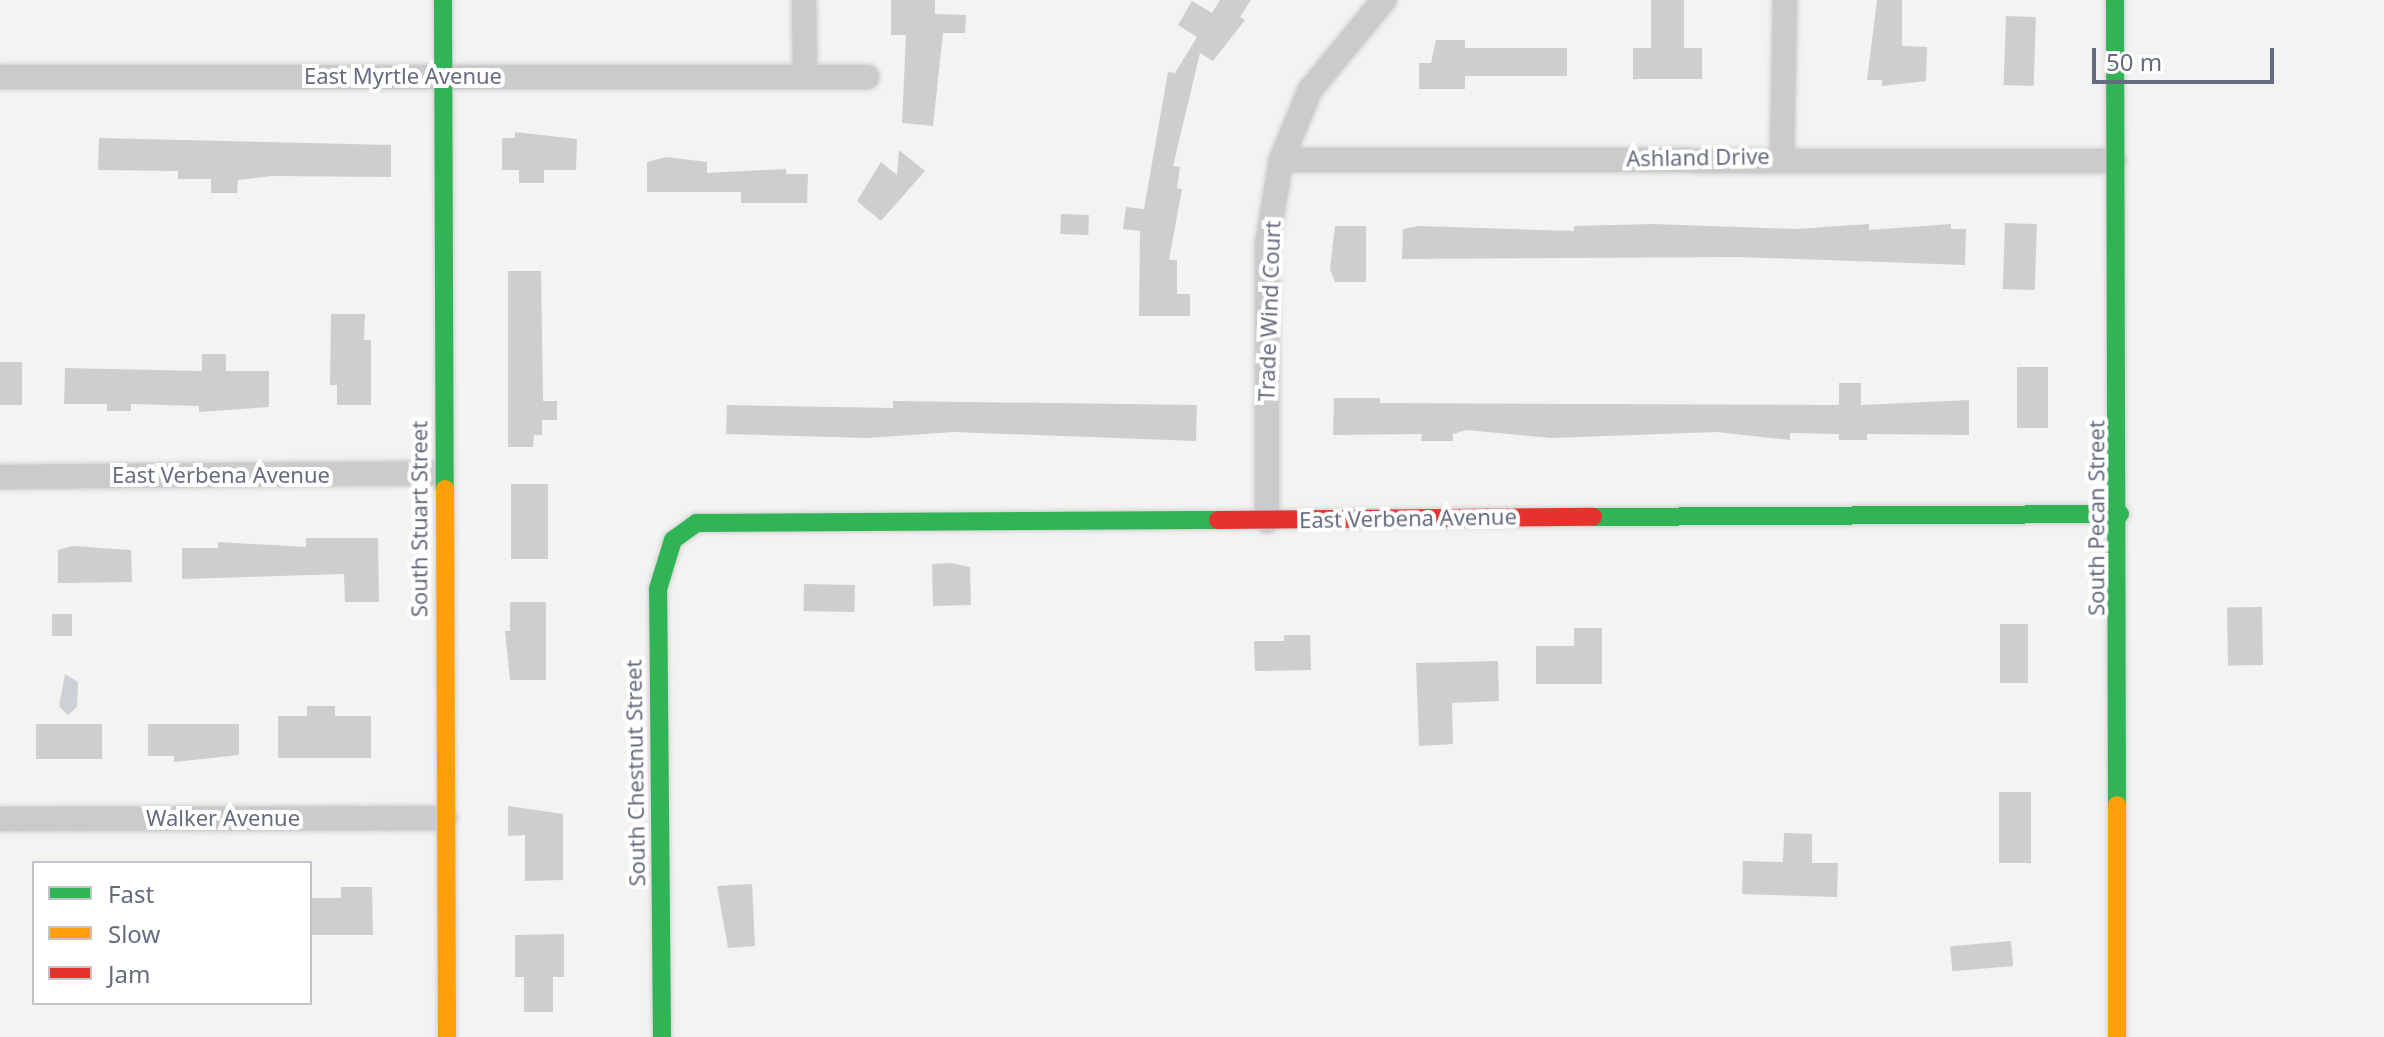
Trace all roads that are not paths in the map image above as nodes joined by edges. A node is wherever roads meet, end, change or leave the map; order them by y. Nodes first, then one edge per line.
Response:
1 (443, 0) edge
2 (804, 0) edge
3 (1384, 0) edge
4 (1785, 0) edge
5 (2115, 0) edge
6 (444, 76) junction
7 (0, 77) edge
8 (805, 77) junction
9 (867, 77) dead end
10 (1782, 156) junction
11 (1281, 160) junction
12 (2114, 161) junction
13 (442, 473) junction
14 (0, 477) edge
15 (2120, 514) junction
16 (1267, 521) junction
17 (696, 523) joint
18 (445, 818) junction
19 (0, 819) edge
20 (447, 1037) edge
21 (662, 1037) edge
22 (2117, 1037) edge

1 - 6 street, South Stuart Street
2 - 8 street
3 - 11 street, Trade Wind Court
4 - 10 street
5 - 12 street, South Pecan Street
6 - 7 street, East Myrtle Avenue
6 - 8 street, East Myrtle Avenue
6 - 13 street, South Stuart Street
8 - 9 street, East Myrtle Avenue
10 - 11 street, Ashland Drive
10 - 12 street, Ashland Drive
11 - 16 street, Trade Wind Court
12 - 15 street, South Pecan Street
13 - 14 street, East Verbena Avenue
13 - 18 street, South Stuart Street
15 - 16 street, East Verbena Avenue
15 - 22 street, South Pecan Street
16 - 17 street, East Verbena Avenue
17 - 21 street, South Chestnut Street
18 - 19 street, Walker Avenue
18 - 20 street, South Stuart Street

